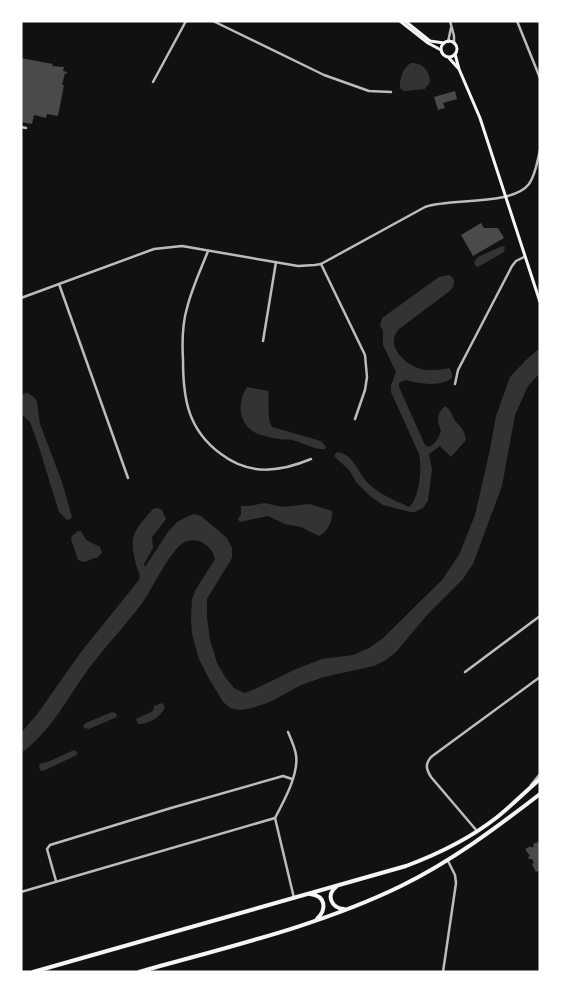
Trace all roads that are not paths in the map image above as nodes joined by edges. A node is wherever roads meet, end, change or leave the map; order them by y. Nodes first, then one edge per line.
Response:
1 (186, 21) edge
2 (213, 21) edge
3 (400, 21) edge
4 (405, 21) edge
5 (450, 21) edge
6 (517, 21) edge
7 (451, 27) junction
8 (446, 42) junction
9 (454, 43) junction
10 (441, 50) junction
11 (455, 54) junction
12 (448, 57) junction
13 (459, 69) junction
14 (540, 78) edge
15 (153, 82) dead end
16 (391, 92) dead end
17 (21, 127) edge
18 (26, 128) dead end
19 (540, 150) edge
20 (505, 196) junction
21 (208, 250) junction
22 (524, 257) junction
23 (276, 262) junction
24 (321, 264) junction
25 (59, 284) junction
26 (21, 298) edge
27 (540, 302) edge
28 (263, 341) dead end
29 (455, 384) dead end
30 (354, 419) dead end
31 (311, 459) dead end
32 (128, 478) dead end
33 (540, 616) edge
34 (465, 672) dead end
35 (540, 677) edge
36 (288, 732) dead end
37 (540, 774) edge
38 (292, 779) junction
39 (540, 779) edge
40 (526, 790) junction
41 (540, 794) edge
42 (275, 818) junction
43 (477, 831) junction
44 (448, 861) junction
45 (56, 881) junction
46 (338, 886) junction
47 (21, 892) edge
48 (308, 894) junction
49 (294, 898) junction
50 (346, 910) junction
51 (315, 921) junction
52 (33, 972) edge
53 (139, 972) edge
54 (443, 972) edge

1 - 15 street
2 - 16 street
3 - 10 main road
4 - 8 main road
5 - 7 street
6 - 14 street
7 - 8 street
7 - 9 street
8 - 9 main road
8 - 10 main road
9 - 11 main road
10 - 12 main road
11 - 12 main road
11 - 13 main road
12 - 13 main road
13 - 20 main road
17 - 18 street
19 - 20 street
20 - 22 main road
20 - 24 street
21 - 23 street
21 - 25 street
21 - 31 street
22 - 27 main road
22 - 29 street
23 - 24 street
23 - 28 street
24 - 30 street
25 - 26 street
25 - 32 street
33 - 34 street
35 - 43 street
36 - 38 street
37 - 40 street
38 - 42 street
38 - 45 street
39 - 40 main road
40 - 43 main road
41 - 44 main road
42 - 45 street
42 - 49 street
43 - 46 main road
44 - 50 main road
44 - 54 street
45 - 47 street
46 - 48 main road
46 - 50 main road
48 - 49 main road
48 - 51 main road
49 - 52 main road
50 - 51 main road
51 - 53 main road

